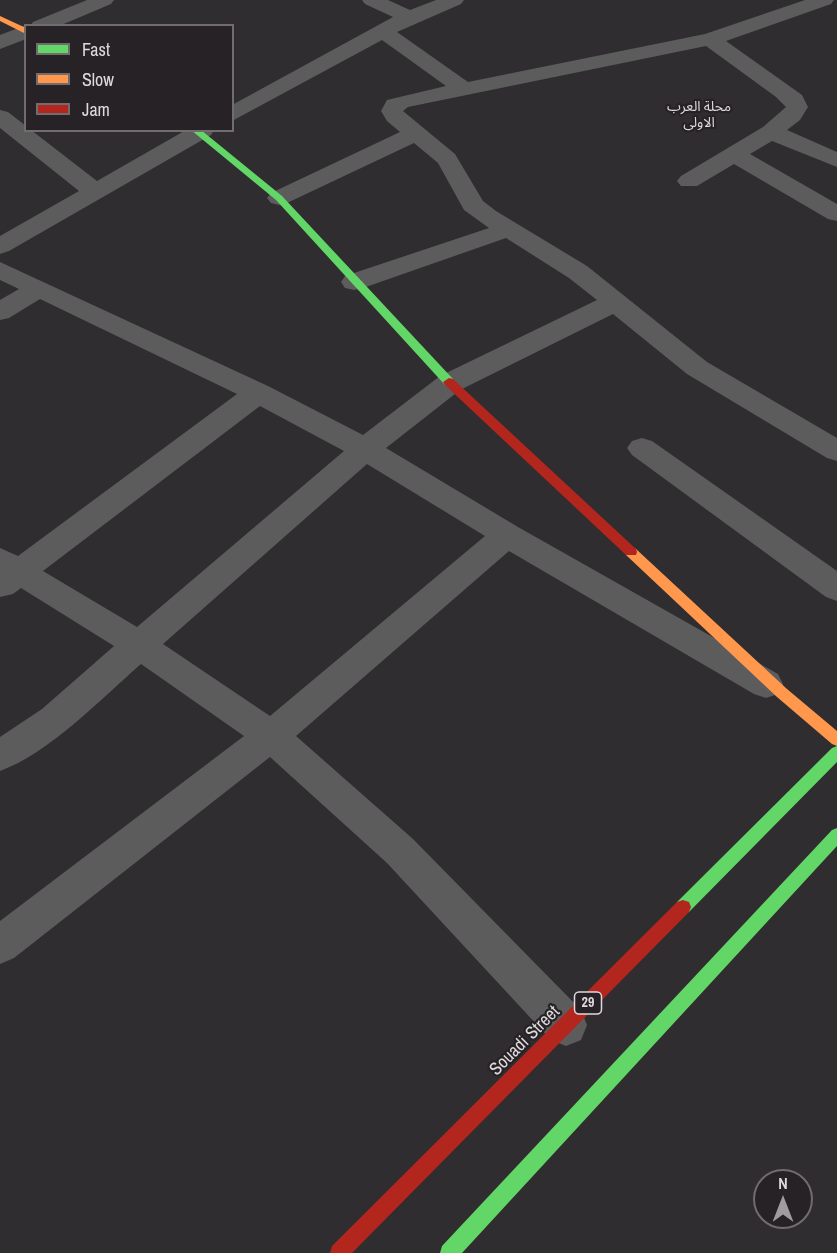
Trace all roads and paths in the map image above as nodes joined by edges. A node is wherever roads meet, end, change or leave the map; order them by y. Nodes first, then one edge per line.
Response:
1 (104, 0) edge
2 (372, 0) edge
3 (454, 0) edge
4 (825, 0) edge
5 (837, 7) edge
6 (409, 17) junction
7 (0, 18) edge
8 (44, 24) edge
9 (24, 28) edge
10 (383, 31) junction
11 (24, 32) edge
12 (710, 39) junction
13 (0, 43) edge
14 (464, 89) junction
15 (234, 113) edge
16 (0, 117) edge
17 (197, 132) edge
18 (200, 132) edge
19 (771, 132) junction
20 (416, 133) junction
21 (732, 153) junction
22 (837, 159) edge
23 (689, 182) dead end
24 (96, 192) junction
25 (279, 198) junction
26 (837, 214) edge
27 (508, 229) junction
28 (0, 246) edge
29 (0, 270) edge
30 (354, 282) junction
31 (38, 289) junction
32 (615, 302) junction
33 (0, 312) edge
34 (450, 383) junction
35 (258, 393) junction
36 (642, 448) dead end
37 (365, 449) junction
38 (837, 451) edge
39 (507, 535) junction
40 (6, 573) edge
41 (837, 588) edge
42 (141, 646) junction
43 (782, 693) junction
44 (271, 736) junction
45 (837, 740) edge
46 (837, 752) edge
47 (0, 756) edge
48 (837, 835) edge
49 (0, 945) edge
50 (566, 1025) junction
51 (339, 1253) edge
52 (449, 1253) edge

1 - 8 street
2 - 6 street
3 - 6 street
4 - 5 street
4 - 12 street
6 - 10 street
7 - 9 street
10 - 14 street
10 - 15 street
11 - 13 street
12 - 14 street
12 - 19 street
14 - 20 street
16 - 24 street
17 - 24 street
18 - 25 street
19 - 21 street
19 - 22 street
20 - 25 street
20 - 27 street
21 - 23 street
21 - 26 street
24 - 28 street
25 - 30 street
27 - 30 street
27 - 32 street
29 - 31 street
30 - 34 street
31 - 33 street
31 - 35 street
32 - 34 street
32 - 38 street
34 - 37 street
34 - 43 street
35 - 37 street
35 - 40 street
36 - 41 street
37 - 39 street
37 - 42 street
39 - 43 street
39 - 44 street
40 - 42 street
42 - 44 street
42 - 47 street
43 - 45 street
44 - 49 street
44 - 50 street
46 - 50 street, Souadi Street / 29
48 - 52 street
50 - 51 street, Souadi Street / 29

